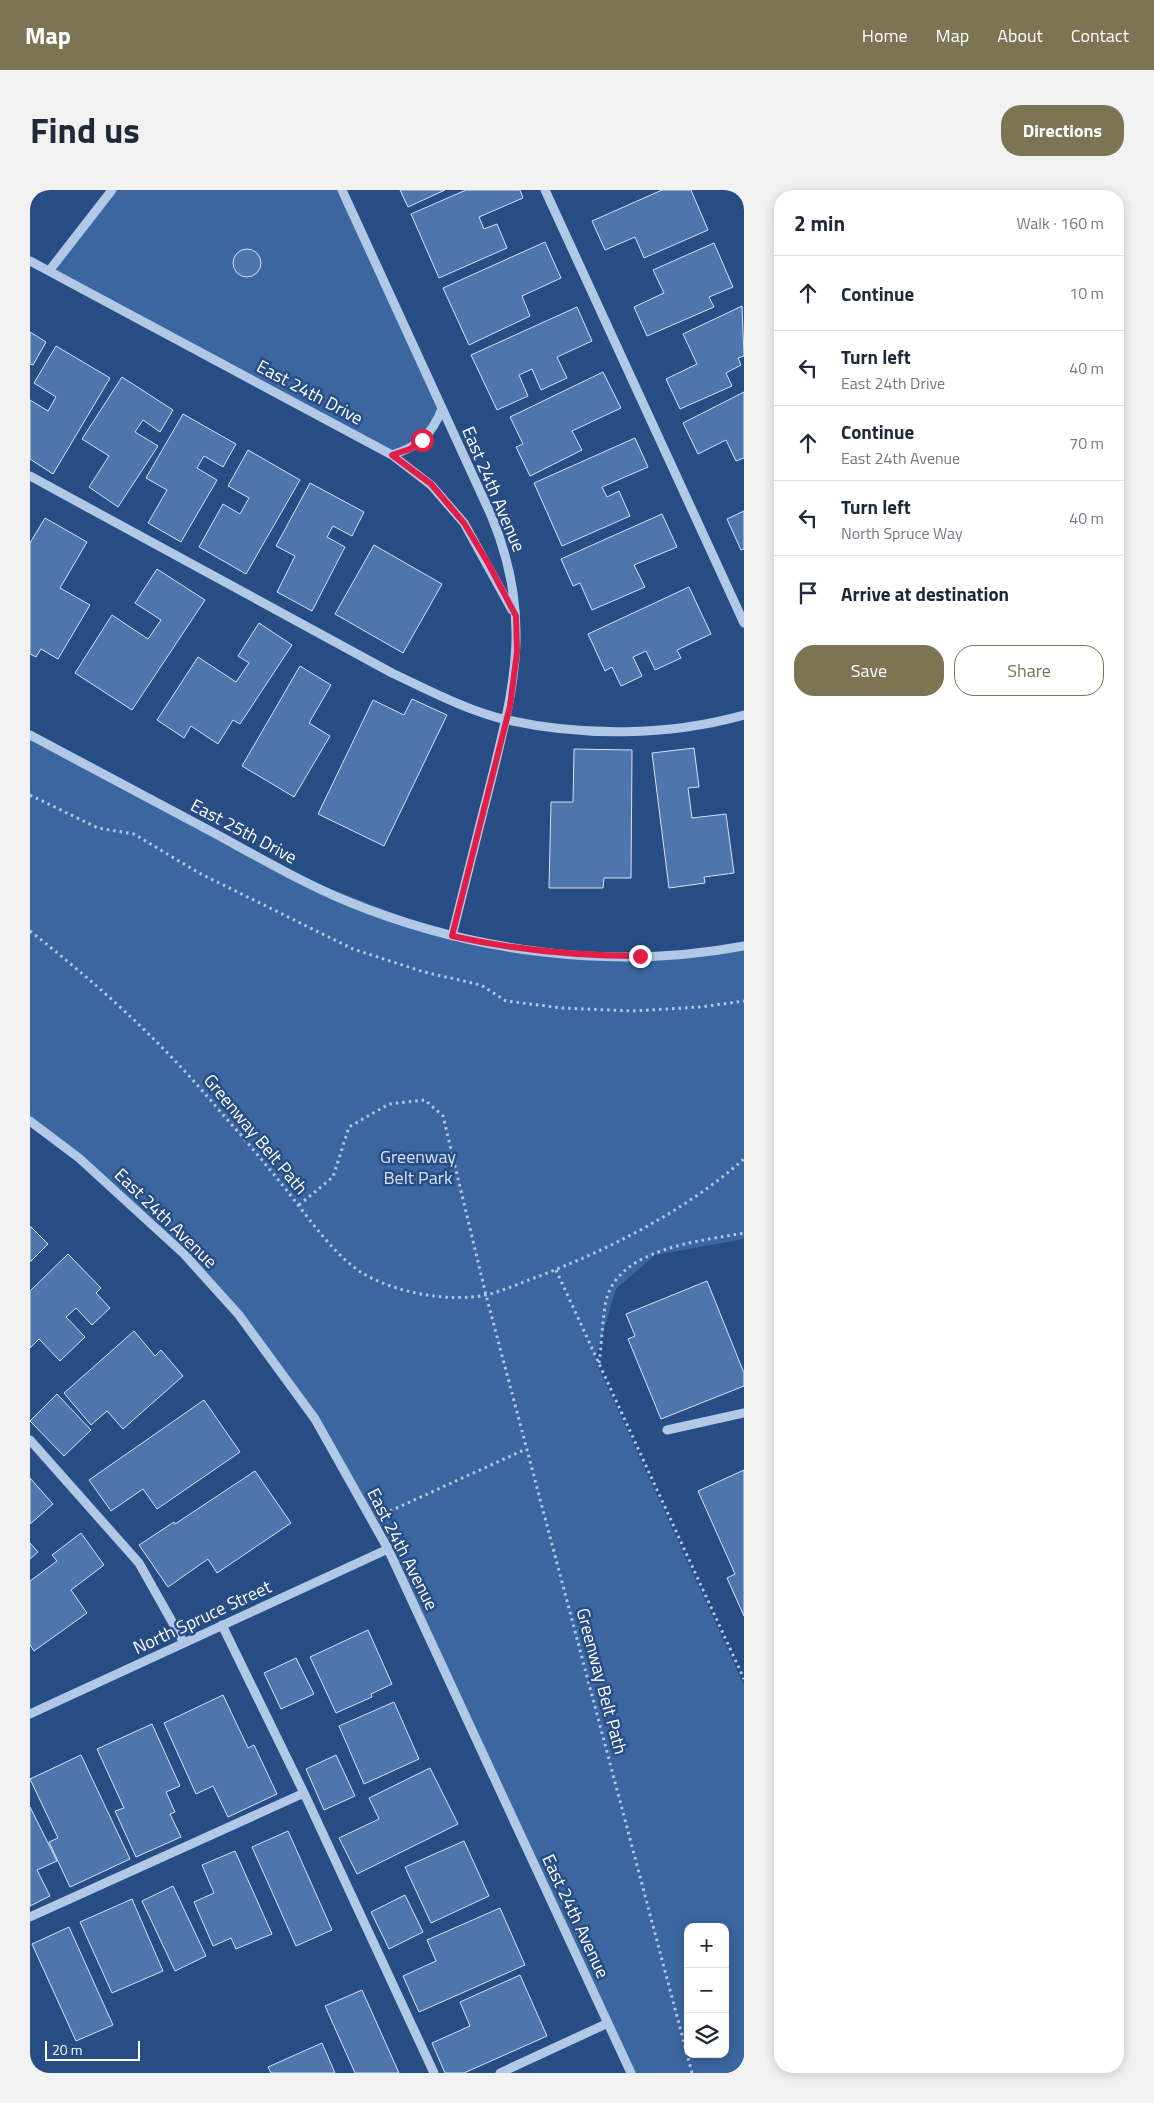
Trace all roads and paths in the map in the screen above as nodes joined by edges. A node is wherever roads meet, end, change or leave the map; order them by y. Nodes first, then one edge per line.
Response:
1 (112, 190) edge
2 (342, 190) edge
3 (545, 190) edge
4 (30, 261) edge
5 (50, 271) junction
6 (442, 409) junction
7 (392, 455) junction
8 (30, 476) edge
9 (516, 616) junction
10 (744, 622) edge
11 (744, 715) edge
12 (506, 719) junction
13 (30, 734) edge
14 (30, 931) edge
15 (452, 936) junction
16 (744, 946) edge
17 (30, 1121) edge
18 (744, 1159) edge
19 (299, 1205) junction
20 (744, 1233) edge
21 (556, 1270) junction
22 (486, 1295) junction
23 (599, 1363) junction
24 (744, 1413) edge
25 (667, 1430) dead end
26 (30, 1440) edge
27 (526, 1449) junction
28 (390, 1510) dead end
29 (388, 1549) junction
30 (222, 1626) junction
31 (184, 1643) junction
32 (744, 1679) edge
33 (30, 1714) edge
34 (304, 1793) junction
35 (30, 1917) edge
36 (608, 2023) junction
37 (434, 2073) edge
38 (500, 2073) edge
39 (630, 2073) edge
40 (692, 2073) edge

1 - 5 street
2 - 6 street, East 24th Avenue
3 - 10 street
4 - 5 street, East 24th Drive
5 - 7 street, East 24th Drive
6 - 7 street
6 - 9 street, East 24th Avenue
7 - 9 street, East 24th Drive
8 - 12 street
9 - 12 street, East 24th Avenue
11 - 12 street
12 - 15 street, East 24th Avenue
13 - 15 street, East 25th Drive
14 - 19 path, Greenway Belt Path
15 - 16 street, East 25th Drive
17 - 29 street, East 24th Avenue
18 - 21 path, Greenway Belt Path
19 - 22 path, Greenway Belt Path
19 - 22 path
20 - 23 path
21 - 22 path, Greenway Belt Path
21 - 23 path
22 - 27 path, Greenway Belt Path
23 - 32 path
24 - 25 street
26 - 31 street
27 - 28 path
27 - 40 path, Greenway Belt Path
29 - 30 street, North Spruce Street
29 - 36 street, East 24th Avenue
30 - 31 street, North Spruce Street
30 - 34 street
31 - 33 street, North Spruce Street
34 - 35 street
34 - 37 street
36 - 38 street
36 - 39 street, East 24th Avenue

